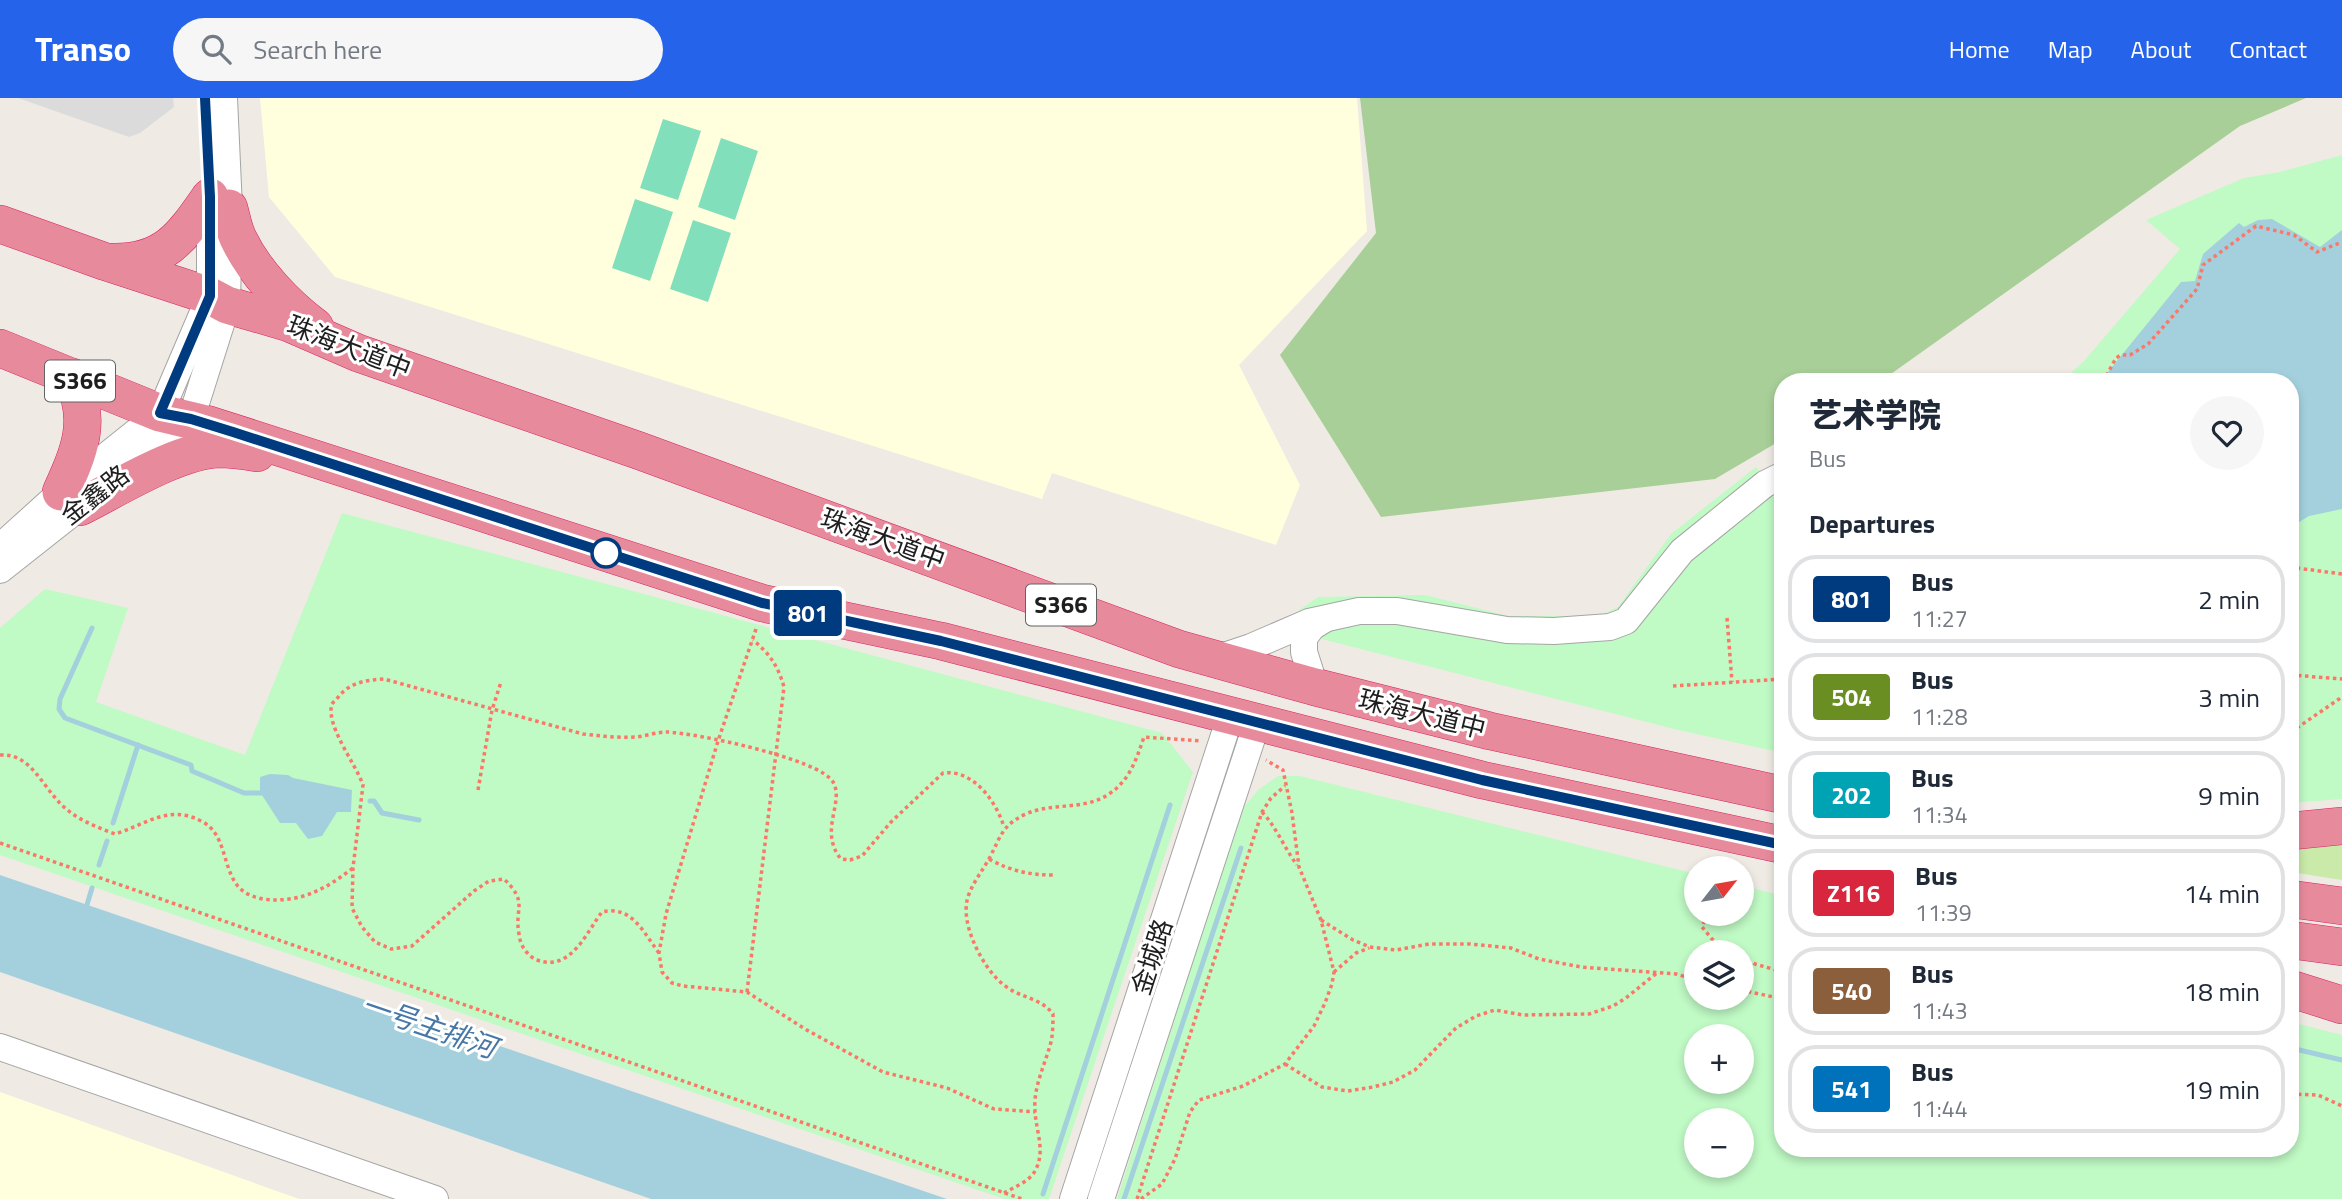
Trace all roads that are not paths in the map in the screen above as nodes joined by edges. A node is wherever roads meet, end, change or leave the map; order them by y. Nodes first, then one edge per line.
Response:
1 (205, 98) edge
2 (224, 98) edge
3 (219, 203) junction
4 (0, 224) edge
5 (106, 262) junction
6 (218, 301) junction
7 (0, 348) edge
8 (358, 353) junction
9 (72, 377) junction
10 (176, 416) junction
11 (324, 461) junction
12 (1774, 480) edge
13 (71, 499) junction
14 (0, 547) edge
15 (0, 570) edge
16 (1327, 618) junction
17 (1215, 659) junction
18 (1315, 687) junction
19 (1236, 727) junction
20 (1774, 793) edge
21 (2342, 826) edge
22 (2299, 830) edge
23 (1774, 843) edge
24 (2299, 900) edge
25 (2342, 906) edge
26 (2299, 941) edge
27 (2342, 947) edge
28 (2299, 992) edge
29 (2342, 1005) edge
30 (0, 1047) edge
31 (435, 1199) edge
32 (1073, 1199) edge
33 (1101, 1199) edge

1 - 3 street
2 - 3 street
3 - 5 highway
3 - 6 street
3 - 8 highway
4 - 5 highway, 珠海大道中 / S366
5 - 6 highway, 珠海大道中 / S366
6 - 8 highway, 珠海大道中 / S366
6 - 10 street
7 - 9 highway, 珠海大道中 / S366
8 - 17 highway, 珠海大道中 / S366
9 - 10 highway, 珠海大道中 / S366
9 - 13 highway
10 - 11 highway, 珠海大道中 / S366
10 - 13 street, 金鑫路
11 - 13 highway
11 - 19 highway, 珠海大道中 / S366
12 - 16 street
13 - 14 street, 金鑫路
13 - 15 street, 金鑫路
16 - 17 street
16 - 18 street
17 - 18 highway, 珠海大道中 / S366
18 - 20 highway, 珠海大道中 / S366
19 - 23 highway, 珠海大道中 / S366
19 - 32 street, 金城路
19 - 33 street, 金城路
21 - 22 highway
24 - 25 highway
26 - 27 highway
28 - 29 highway
30 - 31 street

